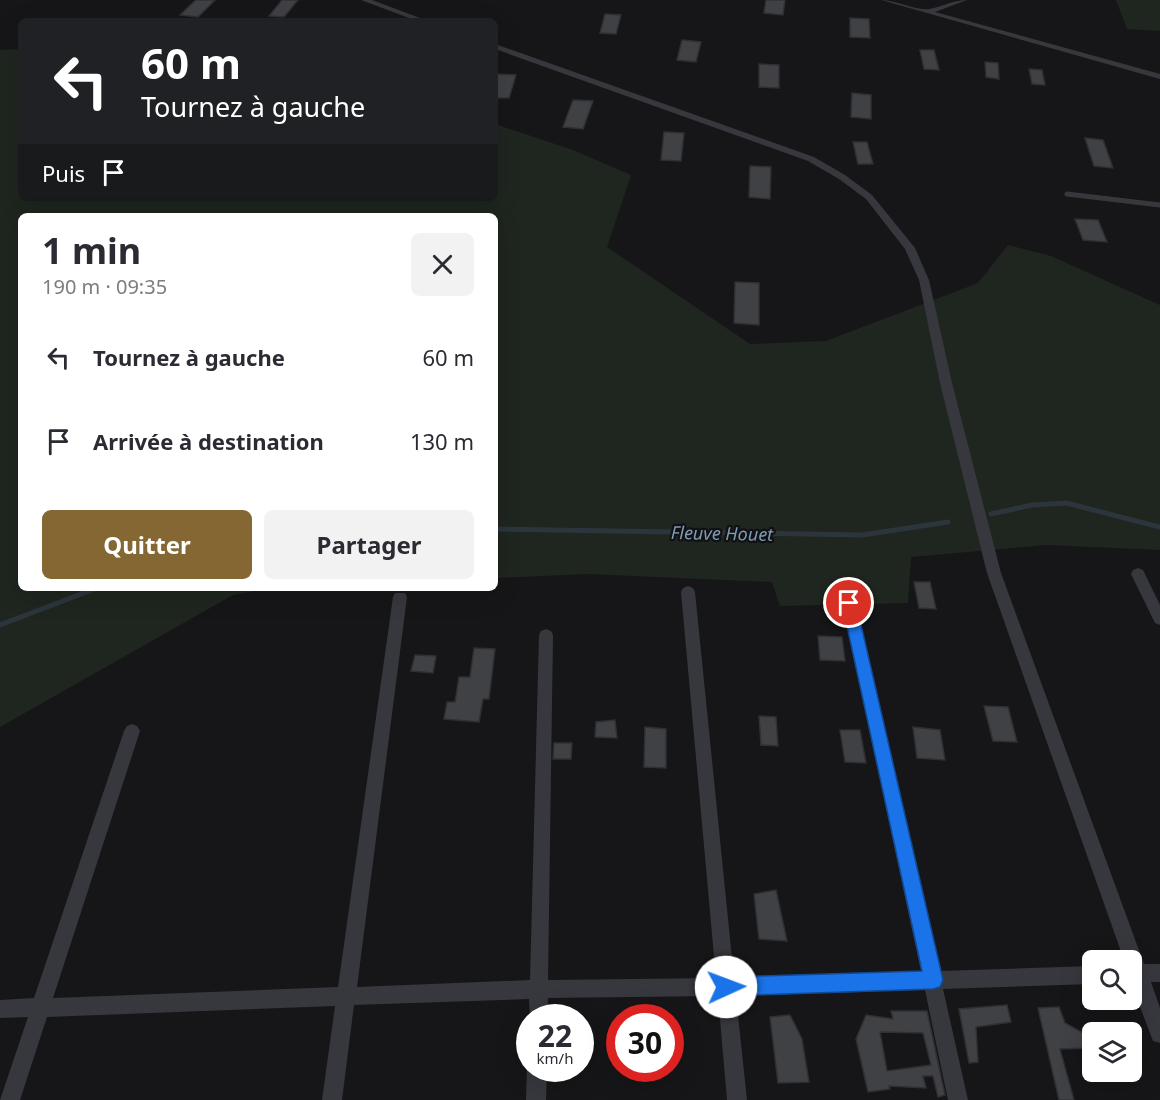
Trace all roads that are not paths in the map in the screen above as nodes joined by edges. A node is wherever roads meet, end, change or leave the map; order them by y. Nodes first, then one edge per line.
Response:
1 (365, 0) edge
2 (885, 0) edge
3 (963, 0) edge
4 (927, 12) junction
5 (416, 18) edge
6 (498, 47) edge
7 (1160, 77) edge
8 (1067, 194) dead end
9 (1160, 205) edge
10 (1138, 574) dead end
11 (688, 592) dead end
12 (400, 597) dead end
13 (849, 603) dead end
14 (1160, 619) edge
15 (546, 635) dead end
16 (132, 731) dead end
17 (1127, 950) edge
18 (1160, 973) edge
19 (1142, 974) edge
20 (1082, 975) edge
21 (933, 980) junction
22 (726, 987) junction
23 (539, 989) junction
24 (1142, 991) edge
25 (346, 997) junction
26 (538, 1004) edge
27 (40, 1008) junction
28 (0, 1009) edge
29 (1160, 1034) edge
30 (537, 1082) edge
31 (10, 1100) edge
32 (332, 1100) edge
33 (536, 1100) edge
34 (737, 1100) edge
35 (958, 1100) edge

1 - 5 street
2 - 4 street
3 - 4 street
4 - 7 street
6 - 17 street
8 - 9 lane
10 - 14 street
11 - 22 street
12 - 25 street
13 - 21 street
15 - 23 street
16 - 27 street
18 - 19 street
20 - 21 street
21 - 22 street
21 - 35 street
22 - 23 street
22 - 34 street
23 - 25 street
23 - 26 street
24 - 29 street
25 - 27 street
25 - 32 street
27 - 28 street
27 - 31 street
30 - 33 street

